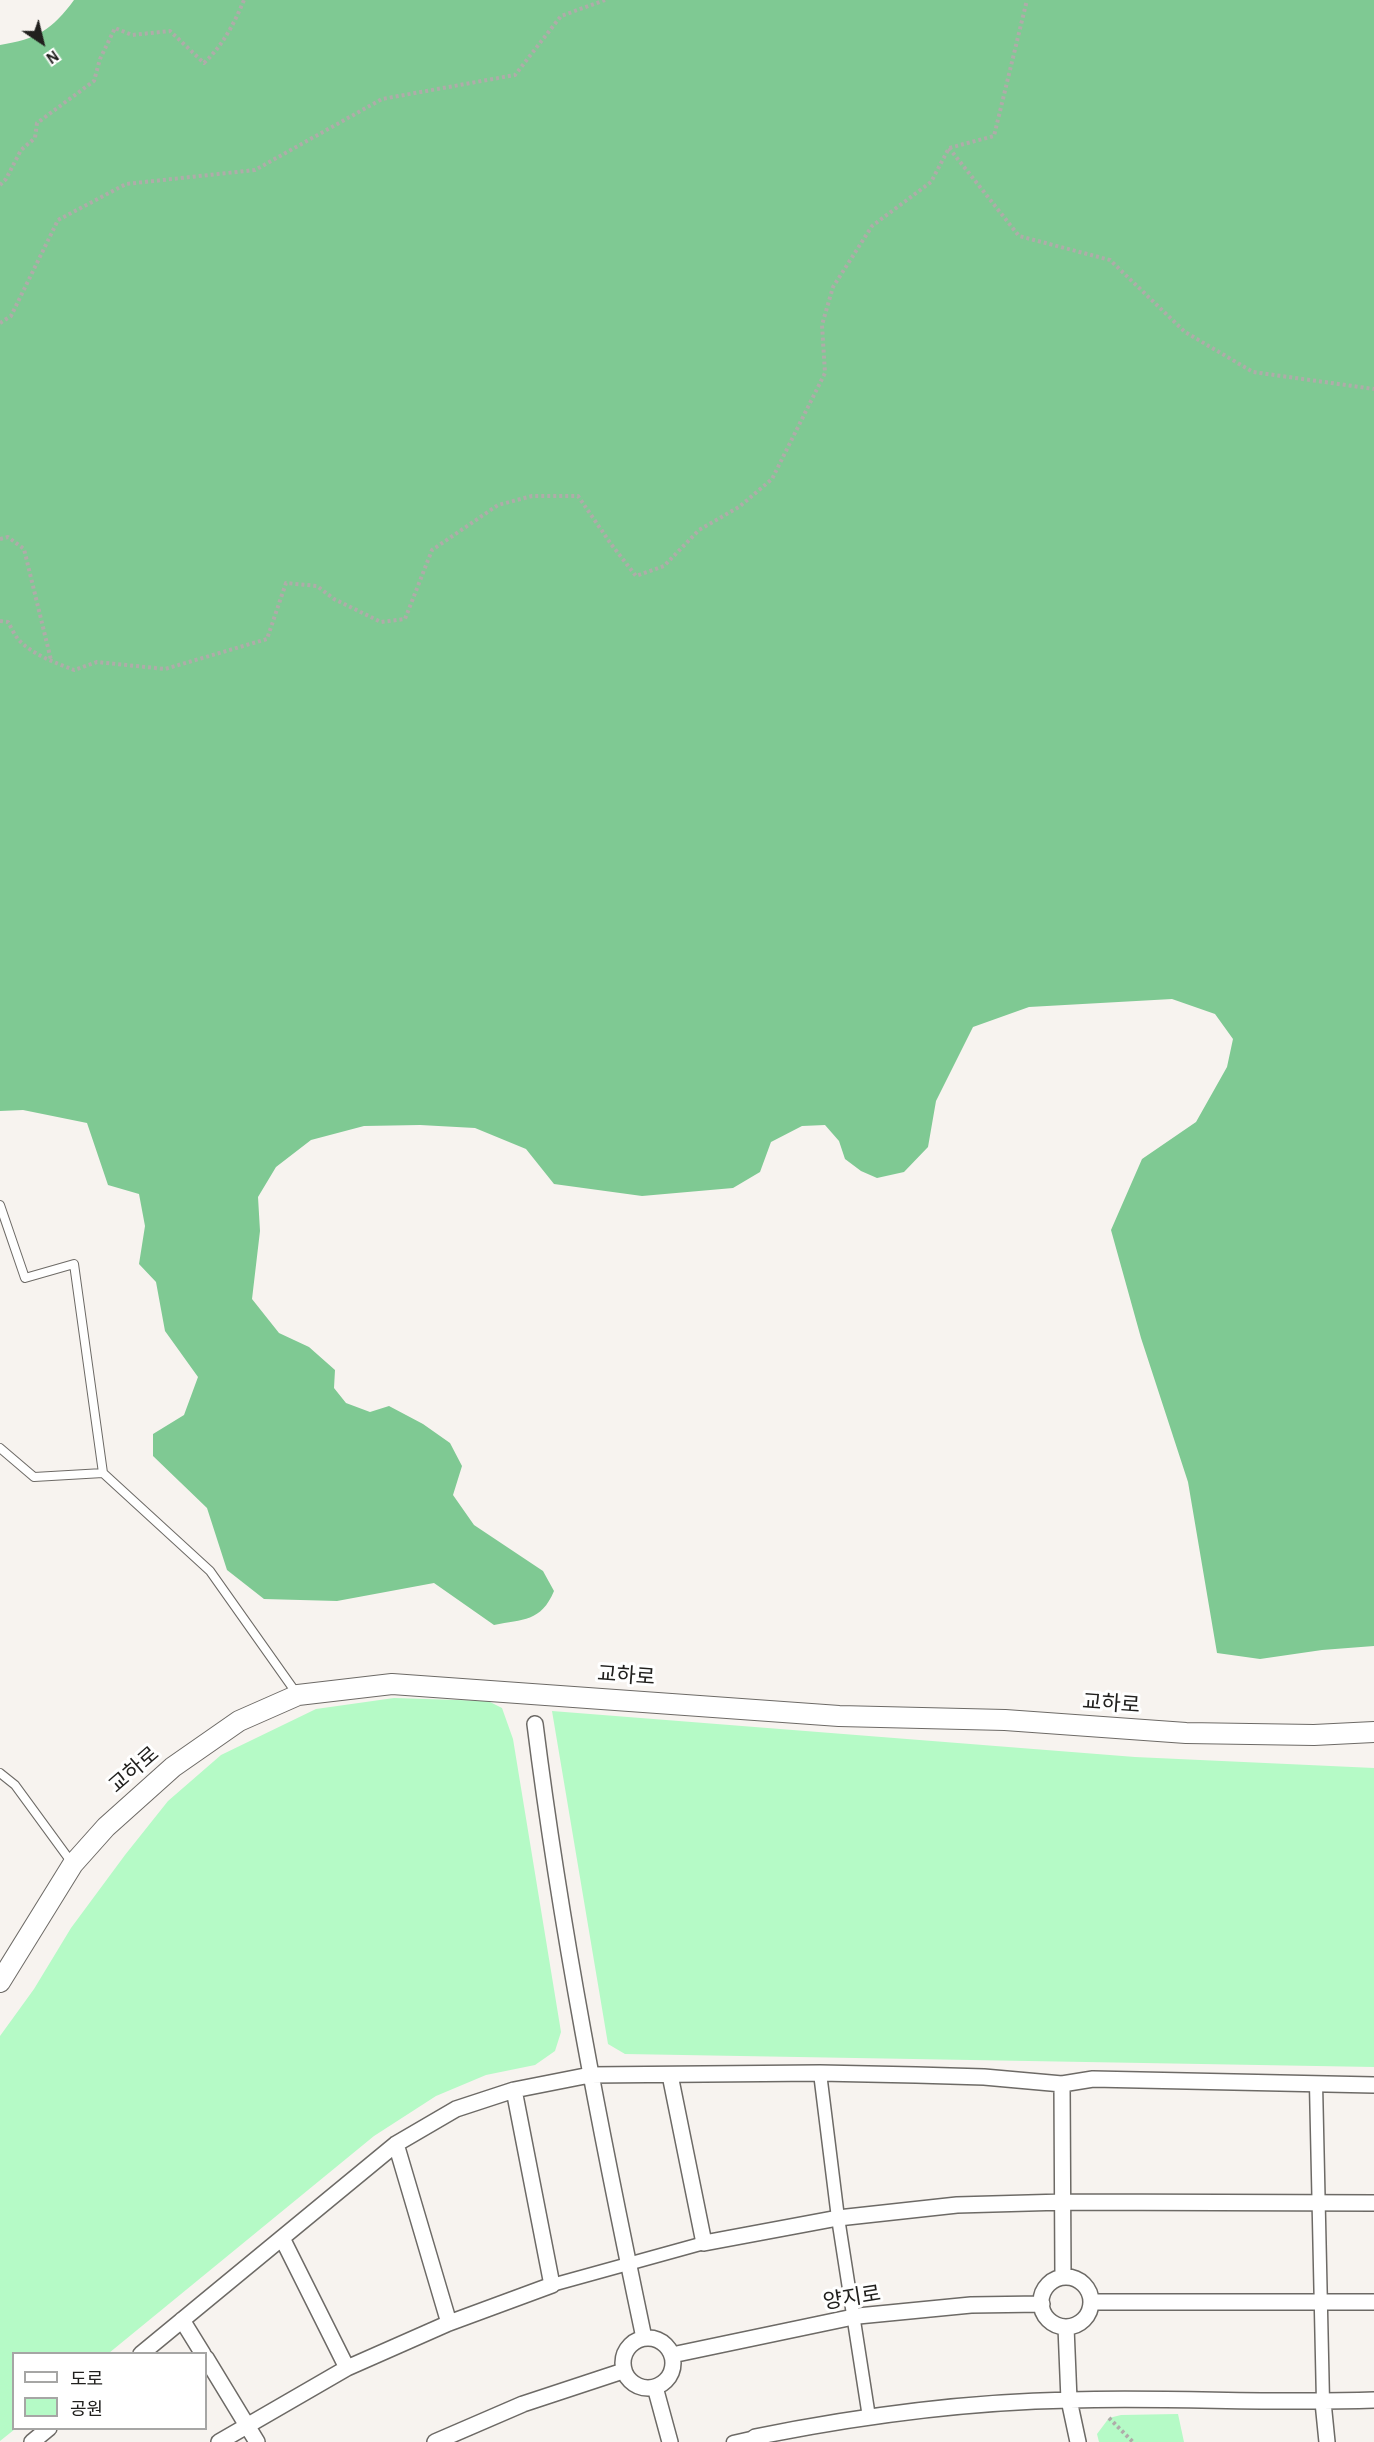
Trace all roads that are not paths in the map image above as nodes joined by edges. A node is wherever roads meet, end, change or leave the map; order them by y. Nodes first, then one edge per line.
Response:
1 (0, 1205) edge
2 (0, 1448) edge
3 (103, 1473) junction
4 (298, 1695) junction
5 (535, 1724) dead end
6 (1374, 1732) edge
7 (0, 1773) edge
8 (73, 1864) junction
9 (0, 1982) edge
10 (820, 2073) junction
11 (590, 2075) junction
12 (670, 2075) junction
13 (1062, 2084) junction
14 (1316, 2084) junction
15 (1374, 2085) edge
16 (514, 2090) junction
17 (396, 2144) junction
18 (1064, 2202) junction
19 (1319, 2203) junction
20 (1374, 2203) edge
21 (838, 2218) junction
22 (282, 2238) junction
23 (704, 2243) junction
24 (629, 2264) junction
25 (1063, 2277) junction
26 (552, 2285) junction
27 (1092, 2302) junction
28 (1320, 2302) junction
29 (1374, 2302) edge
30 (1042, 2304) junction
31 (854, 2317) junction
32 (182, 2320) junction
33 (449, 2323) junction
34 (1066, 2327) junction
35 (644, 2338) junction
36 (143, 2352) edge
37 (202, 2352) edge
38 (672, 2355) junction
39 (207, 2360) edge
40 (347, 2368) junction
41 (623, 2371) junction
42 (655, 2387) junction
43 (1069, 2400) junction
44 (1374, 2400) edge
45 (1323, 2402) junction
46 (868, 2417) junction
47 (246, 2425) junction
48 (47, 2430) edge
49 (756, 2440) edge
50 (32, 2442) edge
51 (219, 2442) edge
52 (257, 2442) edge
53 (435, 2442) edge
54 (670, 2442) edge
55 (733, 2442) edge
56 (1078, 2442) edge
57 (1327, 2442) edge

1 - 3 lane
2 - 3 lane
3 - 4 lane
4 - 6 street, 교하로
4 - 8 street, 교하로
5 - 11 street
7 - 8 lane
8 - 9 street, 교하로
10 - 12 street
10 - 13 street
10 - 21 street
11 - 12 street
11 - 16 street
11 - 24 street
12 - 23 street
13 - 14 street
13 - 18 street
14 - 15 street
14 - 19 street
16 - 17 street
16 - 26 street
17 - 22 street
17 - 33 street
18 - 19 street
18 - 21 street
18 - 25 street
19 - 20 street
19 - 28 street
21 - 23 street
21 - 31 street
22 - 32 street
22 - 40 street
23 - 24 street
24 - 26 street
24 - 35 street
25 - 27 street
25 - 30 street
26 - 33 street
27 - 28 street
27 - 34 street
28 - 29 street
28 - 45 street
30 - 31 street, 양지로
30 - 34 street
31 - 38 street, 양지로
31 - 46 street
32 - 36 street
32 - 37 street
33 - 40 street
34 - 43 street
35 - 38 street
35 - 41 street
38 - 42 street
39 - 47 street
40 - 47 street
41 - 42 street
41 - 53 street
42 - 54 street
43 - 45 street
43 - 46 street
43 - 56 street
44 - 45 street
45 - 57 street
46 - 49 street
47 - 51 street
47 - 52 street
48 - 50 street
49 - 55 street

